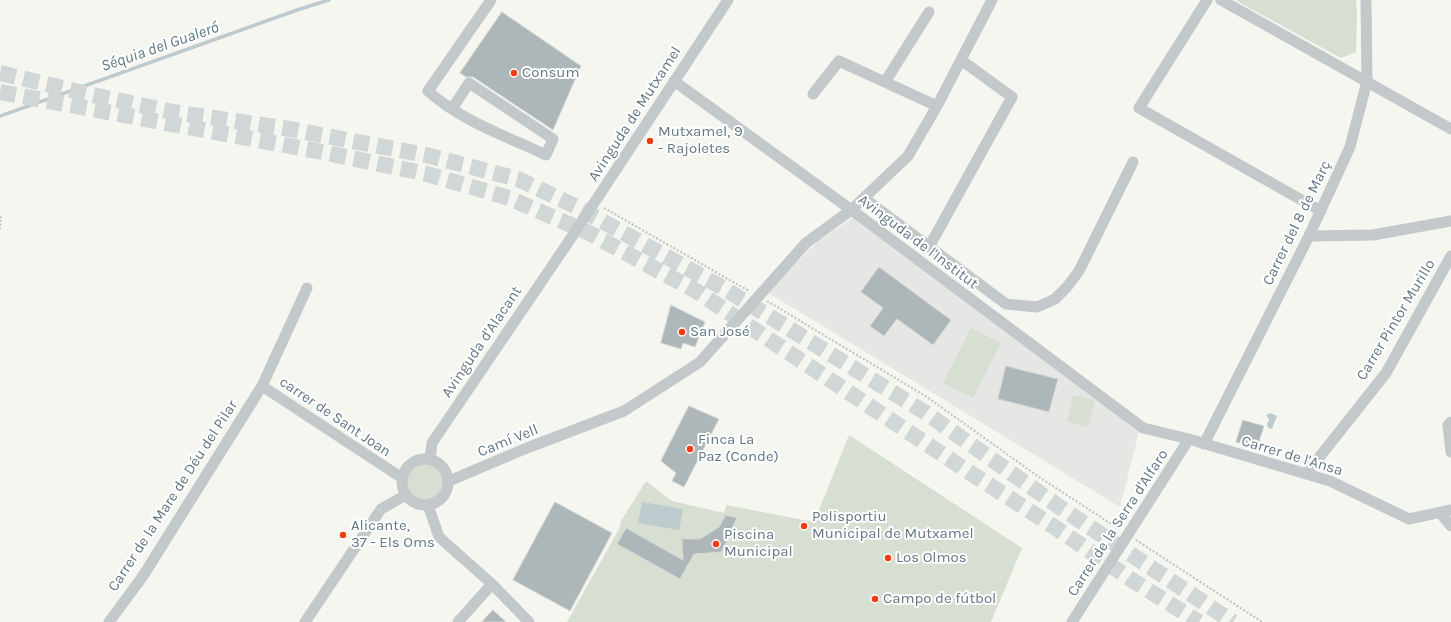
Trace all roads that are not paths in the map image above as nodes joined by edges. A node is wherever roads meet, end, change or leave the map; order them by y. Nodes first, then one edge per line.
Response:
1 (491, 0) edge
2 (728, 0) edge
3 (992, 0) edge
4 (1207, 0) edge
5 (1221, 0) edge
6 (1366, 0) edge
7 (929, 12) dead end
8 (961, 60) junction
9 (674, 81) junction
10 (1367, 81) junction
11 (885, 82) junction
12 (813, 94) dead end
13 (937, 106) junction
14 (452, 109) junction
15 (1451, 129) edge
16 (1133, 162) dead end
17 (865, 198) junction
18 (852, 210) junction
19 (1321, 210) junction
20 (1451, 221) edge
21 (1309, 236) junction
22 (567, 244) joint
23 (929, 247) junction
24 (1451, 256) edge
25 (307, 288) dead end
26 (262, 386) junction
27 (1451, 422) edge
28 (1143, 428) joint
29 (1188, 440) junction
30 (1204, 444) junction
31 (1451, 452) edge
32 (430, 459) junction
33 (1306, 474) junction
34 (402, 478) junction
35 (449, 481) junction
36 (406, 495) junction
37 (428, 505) junction
38 (1445, 512) edge
39 (1451, 526) edge
40 (492, 584) junction
41 (109, 622) edge
42 (305, 622) edge
43 (458, 622) edge
44 (529, 622) edge
45 (1072, 622) edge

1 - 14 street
2 - 9 street, Avinguda de Mutxamel
3 - 8 street, Camí Vell
4 - 19 street
5 - 10 street
6 - 10 street, Carrer del 8 de Març
7 - 11 street
8 - 13 street, Camí Vell
8 - 23 street
9 - 18 street, Avinguda de l'Institut
9 - 22 street, Avinguda de Mutxamel
10 - 15 street
10 - 19 street, Carrer del 8 de Març
11 - 12 street
11 - 13 street
13 - 17 street, Camí Vell
14 - 14 street
16 - 23 street
17 - 18 street, Camí Vell
17 - 23 street
18 - 28 street, Avinguda de l'Institut
18 - 35 street, Camí Vell
19 - 21 street, Carrer del 8 de Març
20 - 21 street
21 - 30 street, Carrer del 8 de Març
22 - 32 street, Avinguda d'Alacant
24 - 33 street, Carrer Pintor Murillo
25 - 26 street, carrer de Sant Joan
26 - 34 street, carrer de Sant Joan
26 - 41 street, Carrer de la Mare de Déu del Pilar
27 - 31 street
28 - 29 street, Carrer de l'Ansa
29 - 30 street, Carrer de l'Ansa
29 - 45 street, Carrer de la Serra d'Alfaro
30 - 33 street, Carrer de l'Ansa
32 - 34 street
32 - 35 street
33 - 38 street, Carrer de l'Ansa
34 - 36 street
35 - 37 street
36 - 37 street
36 - 42 street
37 - 40 street
38 - 39 street
40 - 43 street
40 - 44 street

